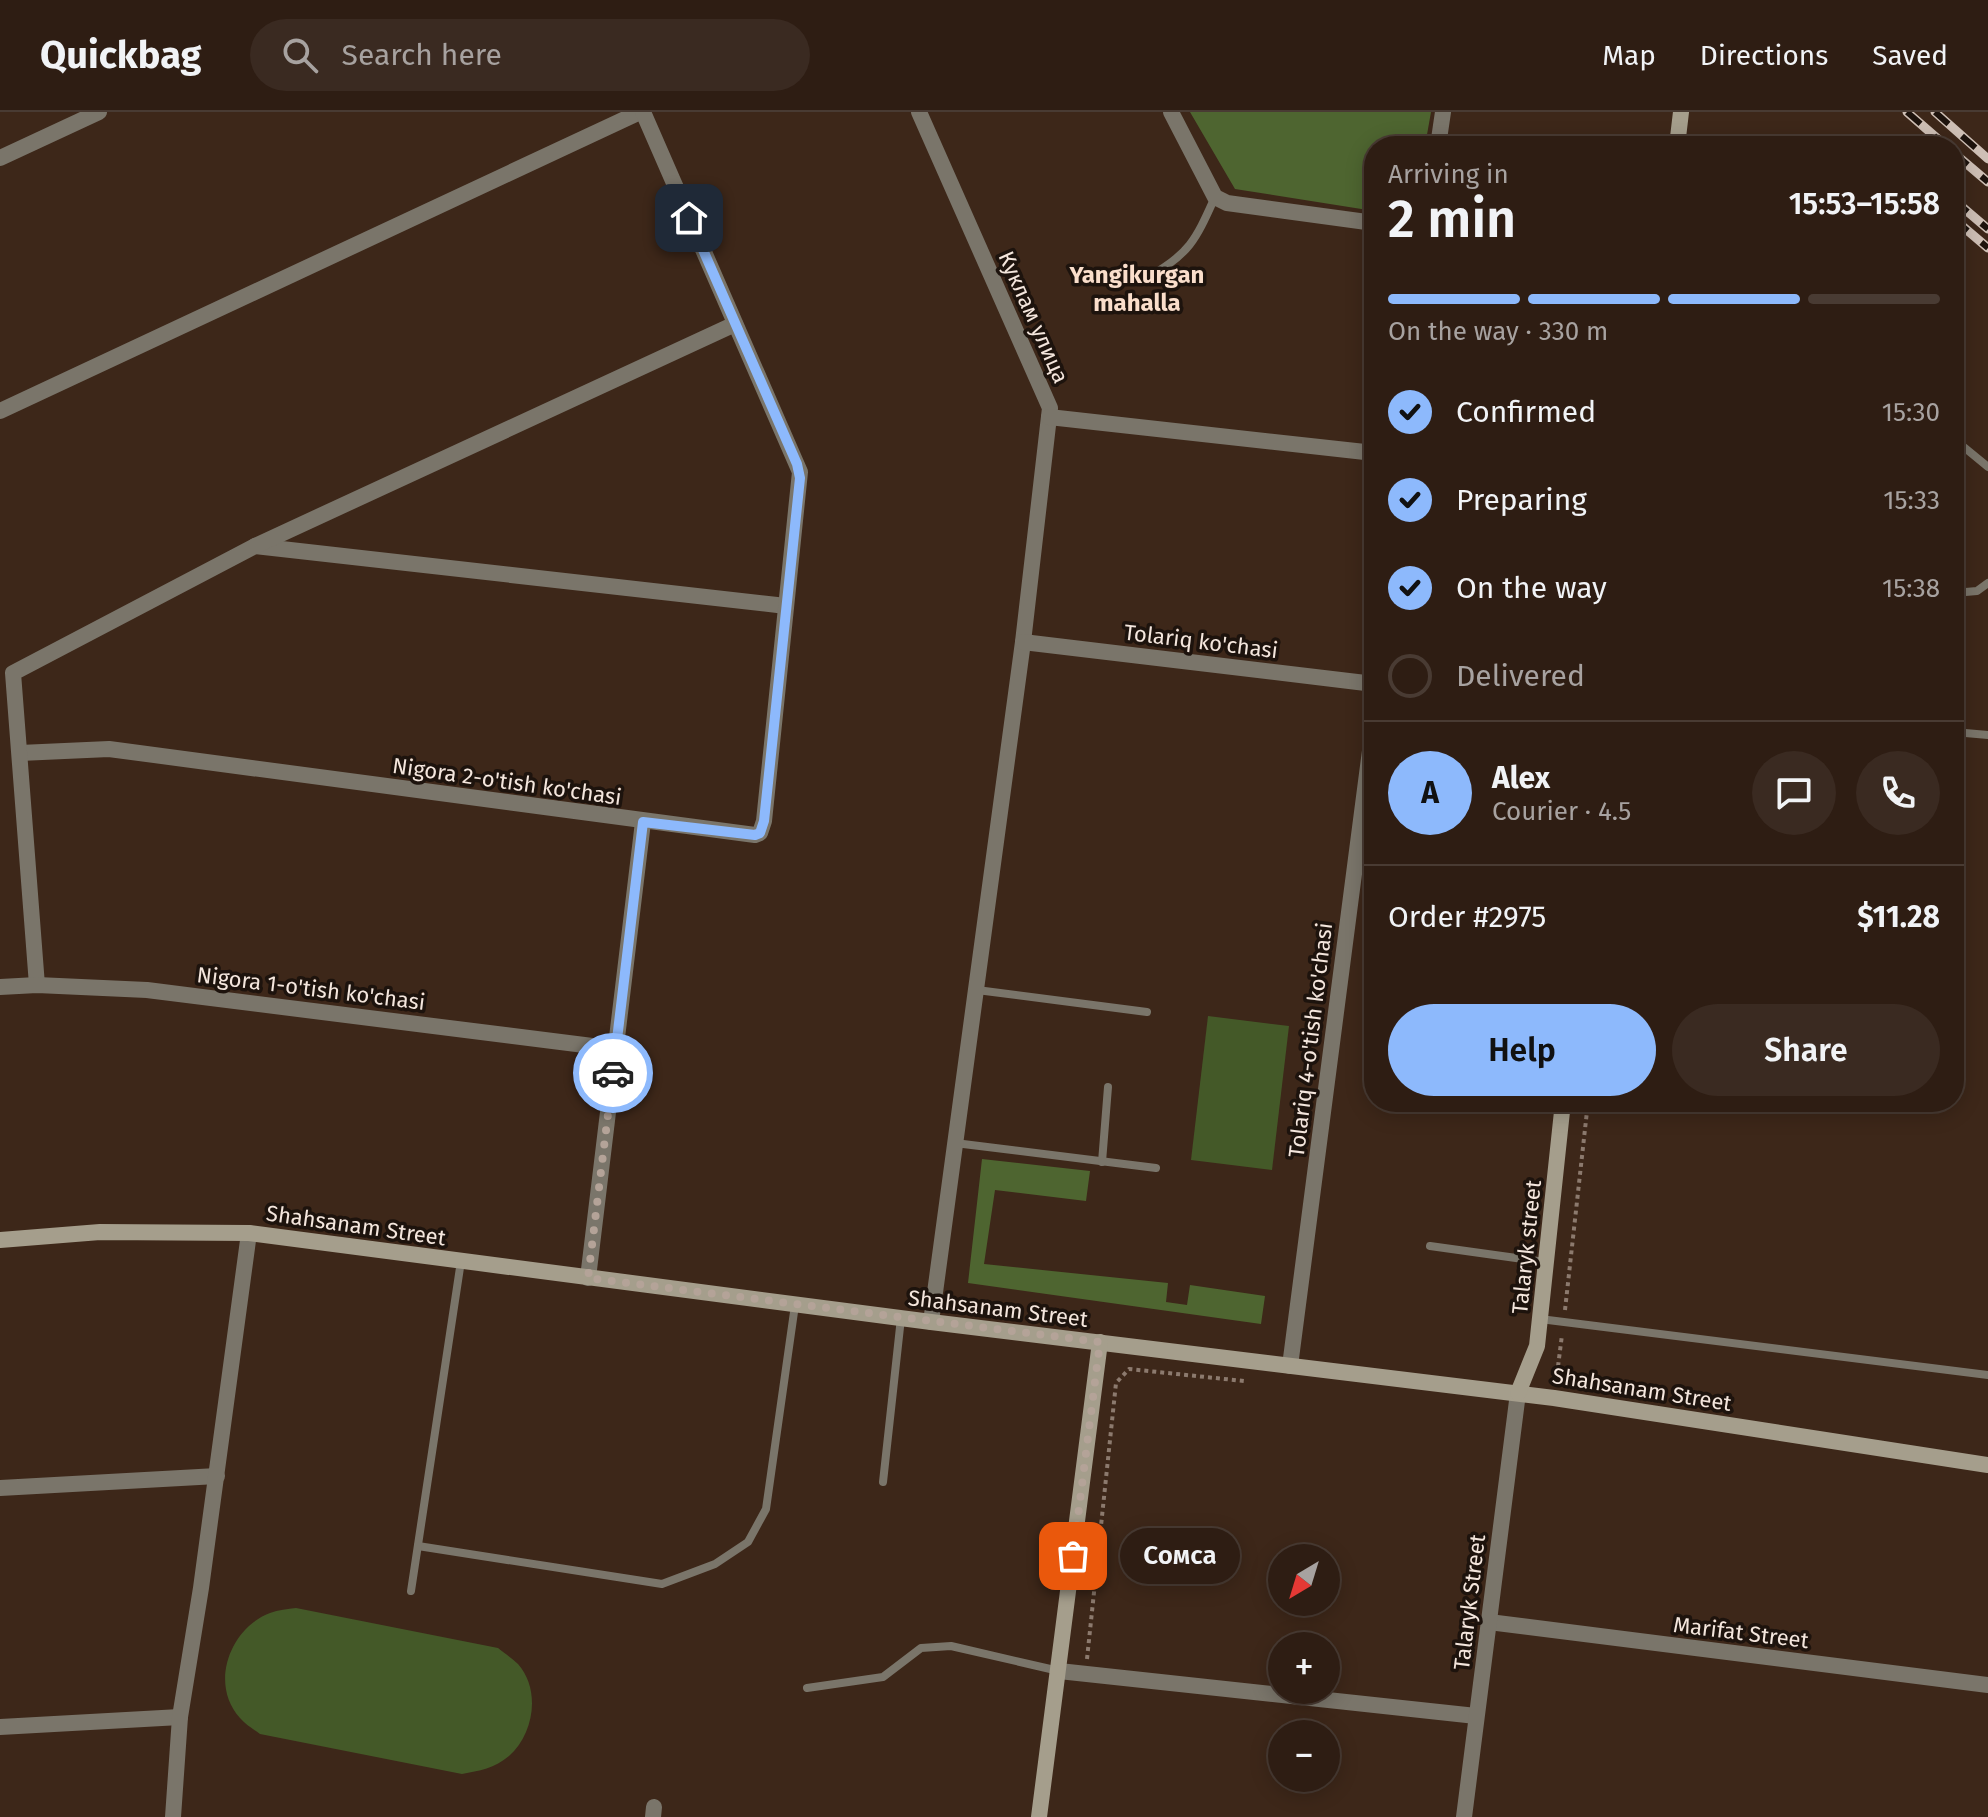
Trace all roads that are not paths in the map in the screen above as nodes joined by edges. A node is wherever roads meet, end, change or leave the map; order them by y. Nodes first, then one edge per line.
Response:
1 (99, 112) edge
2 (642, 112) edge
3 (919, 112) edge
4 (1171, 112) edge
5 (1443, 112) edge
6 (1681, 112) edge
7 (1439, 136) edge
8 (1678, 136) edge
9 (0, 158) edge
10 (1215, 197) junction
11 (1364, 222) edge
12 (1148, 277) dead end
13 (735, 324) junction
14 (0, 411) edge
15 (1049, 417) junction
16 (1964, 447) edge
17 (1364, 452) edge
18 (1988, 467) edge
19 (255, 546) junction
20 (1988, 583) edge
21 (1964, 592) edge
22 (786, 606) junction
23 (1023, 642) junction
24 (1364, 683) edge
25 (1964, 733) edge
26 (1988, 735) edge
27 (20, 753) junction
28 (1364, 797) edge
29 (643, 822) junction
30 (37, 985) junction
31 (0, 987) edge
32 (976, 990) junction
33 (1147, 1012) dead end
34 (616, 1049) junction
35 (1108, 1087) dead end
36 (1562, 1112) edge
37 (955, 1143) junction
38 (1102, 1162) junction
39 (1156, 1168) dead end
40 (249, 1233) junction
41 (0, 1240) edge
42 (1430, 1246) dead end
43 (461, 1261) junction
44 (1546, 1262) junction
45 (588, 1278) junction
46 (795, 1305) junction
47 (901, 1318) junction
48 (1540, 1319) junction
49 (931, 1322) junction
50 (1100, 1342) junction
51 (1290, 1366) junction
52 (1988, 1375) edge
53 (1518, 1393) junction
54 (1988, 1465) edge
55 (217, 1476) junction
56 (883, 1482) dead end
57 (0, 1488) edge
58 (418, 1546) junction
59 (411, 1591) dead end
60 (1489, 1622) junction
61 (1059, 1671) junction
62 (1988, 1685) edge
63 (807, 1688) dead end
64 (1476, 1716) junction
65 (180, 1717) junction
66 (0, 1727) edge
67 (173, 1817) edge
68 (1039, 1817) edge
69 (1464, 1817) edge

1 - 9 street
2 - 13 street, Nigora 2-o'tish ko'chasi
2 - 14 street, Nigora 2-o'tish ko'chasi
3 - 15 street, Куклам улица
4 - 10 street
5 - 7 street
6 - 8 street
10 - 11 street
10 - 12 lane
13 - 19 street
13 - 22 street, Nigora 2-o'tish ko'chasi
15 - 17 street, Куклам улица
15 - 23 street
16 - 18 lane
19 - 22 street
19 - 27 street
20 - 21 lane
22 - 29 street, Nigora 2-o'tish ko'chasi
23 - 24 street, Tolariq ko'chasi
23 - 32 street
25 - 26 lane
27 - 29 street, Nigora 2-o'tish ko'chasi
27 - 30 street
28 - 51 street, Tolariq 4-o'tish ko'chasi
29 - 34 street
30 - 31 street, Nigora 1-o'tish ko'chasi
30 - 34 street, Nigora 1-o'tish ko'chasi
32 - 33 lane
32 - 37 street
34 - 45 street
35 - 38 lane
36 - 44 street, Talaryk street
37 - 38 lane
37 - 49 street
38 - 39 lane
40 - 41 street, Shahsanam Street
40 - 43 street, Shahsanam Street
40 - 55 street
42 - 44 lane
43 - 45 street, Shahsanam Street
43 - 58 lane
44 - 48 street, Talaryk street
45 - 46 street, Shahsanam Street
46 - 47 street, Shahsanam Street
46 - 58 lane
47 - 49 street, Shahsanam Street
47 - 56 lane
48 - 52 lane
48 - 53 street, Talaryk street
49 - 50 street, Shahsanam Street
50 - 51 street, Shahsanam Street
50 - 61 street
51 - 53 street, Shahsanam Street
53 - 54 street, Shahsanam Street
53 - 60 street, Talaryk Street
55 - 57 street
55 - 65 street
58 - 59 lane
60 - 62 street, Marifat Street
60 - 64 street, Talaryk Street
61 - 63 lane
61 - 64 street
61 - 68 street
64 - 69 street, Talaryk Street
65 - 66 street
65 - 67 street

